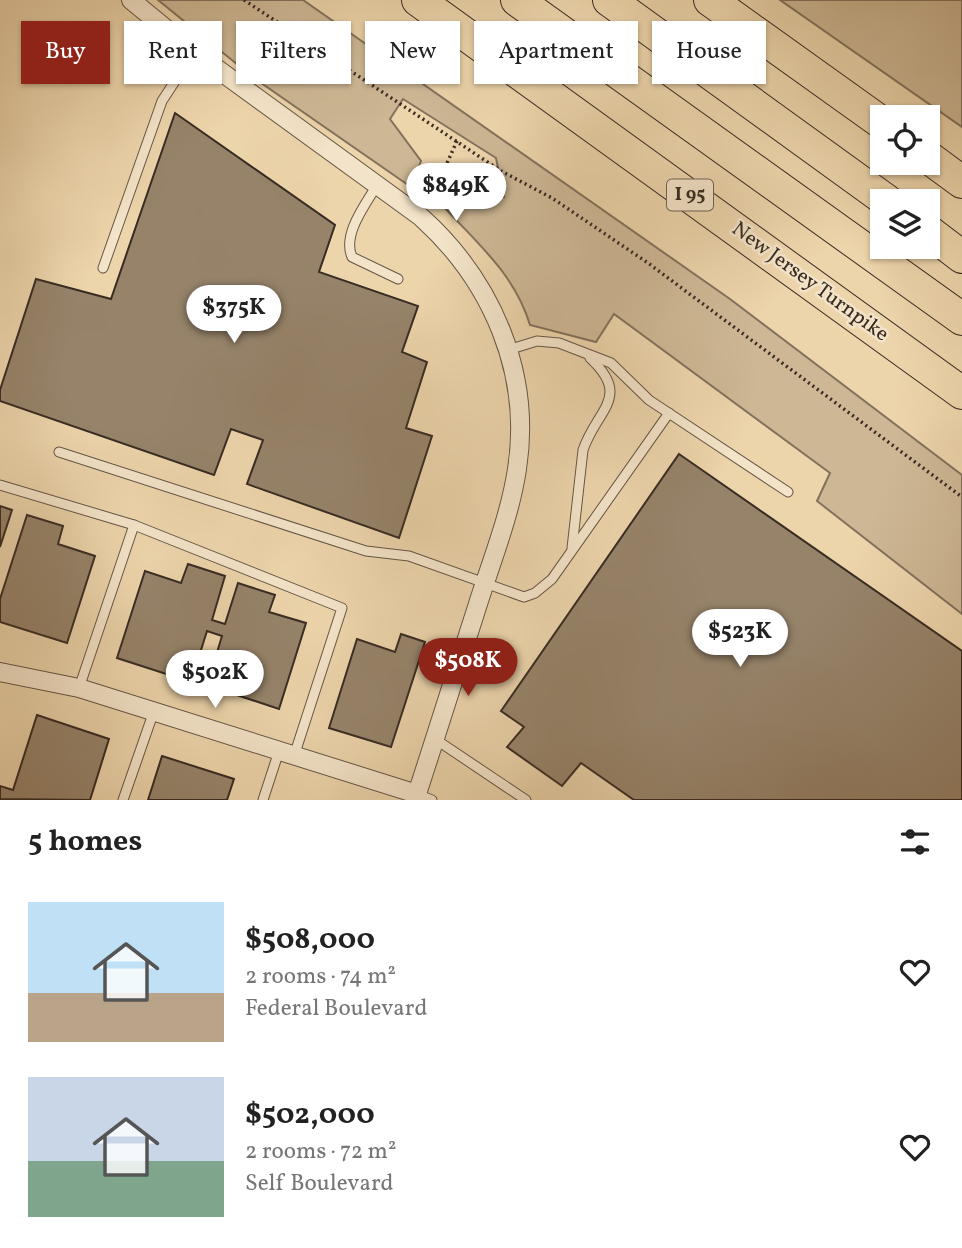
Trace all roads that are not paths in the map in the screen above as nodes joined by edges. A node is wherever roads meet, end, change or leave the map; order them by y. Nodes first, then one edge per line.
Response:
1 (131, 0) edge
2 (418, 0) edge
3 (517, 0) edge
4 (609, 0) edge
5 (710, 0) edge
6 (157, 21) edge
7 (222, 72) edge
8 (173, 84) edge
9 (870, 114) edge
10 (940, 166) edge
11 (962, 182) edge
12 (377, 185) junction
13 (870, 189) edge
14 (940, 240) edge
15 (962, 257) edge
16 (103, 268) dead end
17 (398, 279) dead end
18 (962, 319) edge
19 (508, 350) junction
20 (586, 354) junction
21 (962, 393) edge
22 (669, 413) junction
23 (59, 452) dead end
24 (0, 485) edge
25 (789, 492) dead end
26 (134, 525) junction
27 (572, 551) junction
28 (484, 584) junction
29 (0, 672) edge
30 (79, 688) junction
31 (154, 712) junction
32 (435, 738) junction
33 (286, 753) junction
34 (422, 798) edge
35 (123, 800) edge
36 (263, 800) edge
37 (526, 800) edge

1 - 6 street
2 - 21 highway, New Jersey Turnpike / I 95
3 - 18 highway
4 - 13 highway
5 - 9 highway
7 - 12 street
8 - 16 lane
10 - 11 highway
12 - 17 lane
12 - 19 street
14 - 15 highway
19 - 20 lane
19 - 28 street
20 - 22 lane
20 - 27 lane
22 - 25 lane
22 - 27 lane
23 - 28 lane
24 - 26 lane
26 - 30 lane
26 - 33 lane
27 - 28 lane
28 - 32 street
29 - 30 street
30 - 31 street
31 - 33 street
31 - 35 lane
32 - 34 street
32 - 37 lane
33 - 34 street
33 - 36 lane

